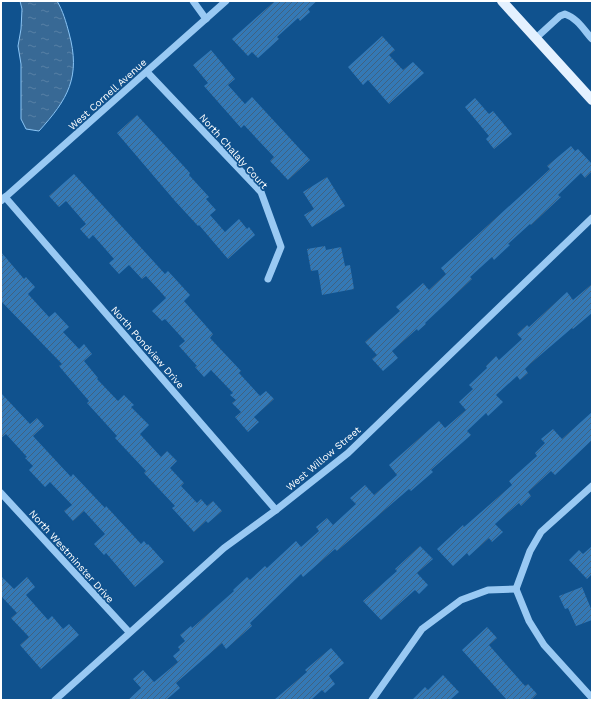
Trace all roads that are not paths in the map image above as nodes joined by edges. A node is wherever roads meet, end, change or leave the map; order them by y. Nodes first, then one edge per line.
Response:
1 (193, 1) edge
2 (226, 1) edge
3 (502, 1) edge
4 (206, 19) junction
5 (536, 38) junction
6 (592, 39) edge
7 (147, 72) junction
8 (592, 100) edge
9 (3, 199) edge
10 (592, 218) edge
11 (268, 279) dead end
12 (592, 486) edge
13 (1, 492) edge
14 (276, 510) junction
15 (516, 589) junction
16 (129, 632) junction
17 (592, 698) edge
18 (54, 700) edge
19 (372, 700) edge

1 - 4 street
2 - 4 street, West Cornell Avenue
3 - 5 main road
4 - 7 street, West Cornell Avenue
5 - 6 street
5 - 8 main road
7 - 9 street, West Cornell Avenue
7 - 11 street, North Chalaly Court
9 - 14 street, North Pondview Drive
10 - 14 street, West Willow Street
12 - 15 street
13 - 16 street, North Westminster Drive
14 - 16 street, West Willow Street
15 - 17 street
15 - 19 street
16 - 18 street, West Willow Street

